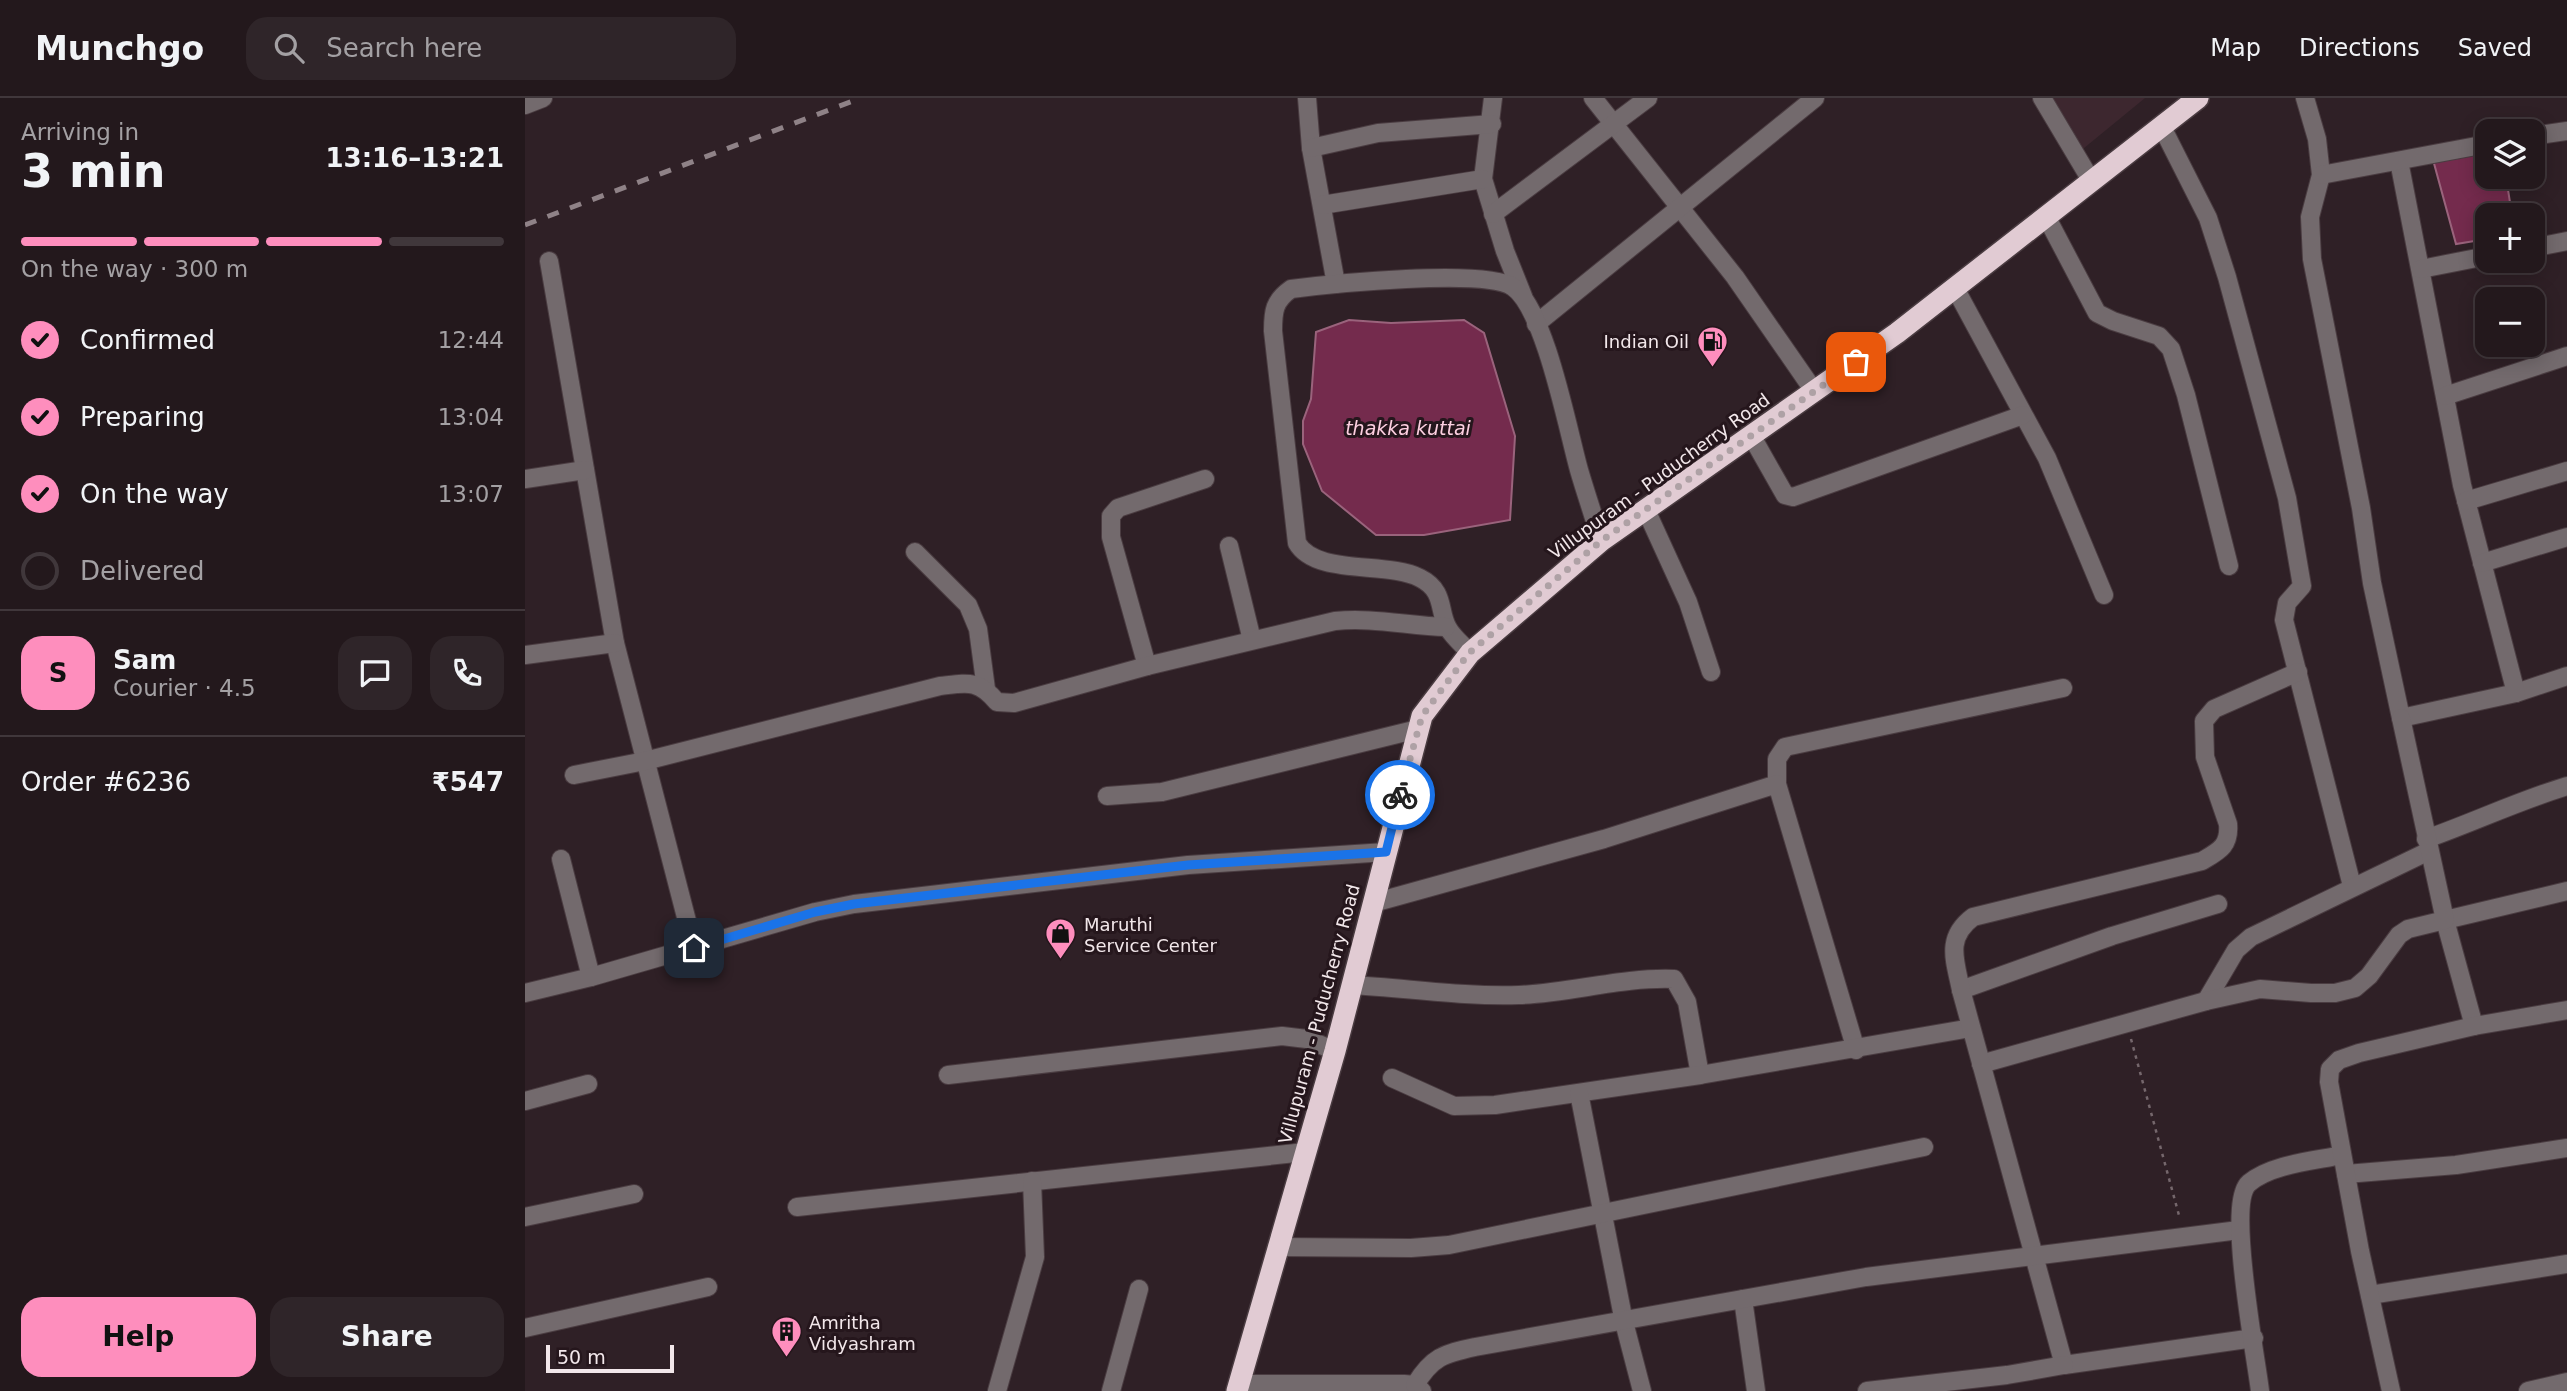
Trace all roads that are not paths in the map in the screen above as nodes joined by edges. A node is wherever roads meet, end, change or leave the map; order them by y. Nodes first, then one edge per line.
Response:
1 (543, 98) edge
2 (1307, 98) edge
3 (1493, 98) edge
4 (1593, 98) edge
5 (1648, 98) edge
6 (1815, 98) edge
7 (2042, 98) edge
8 (2199, 98) edge
9 (2305, 98) edge
10 (525, 105) edge
11 (1492, 124) junction
12 (1612, 125) junction
13 (2162, 127) junction
14 (2567, 131) edge
15 (2545, 134) edge
16 (2475, 146) edge
17 (1311, 148) junction
18 (2399, 161) junction
19 (2321, 175) junction
20 (1483, 179) junction
21 (2092, 182) junction
22 (1322, 205) junction
23 (1679, 211) junction
24 (1493, 214) junction
25 (2047, 218) junction
26 (2567, 241) edge
27 (2545, 245) edge
28 (2475, 258) edge
29 (549, 261) dead end
30 (2421, 269) junction
31 (1336, 284) junction
32 (1955, 288) junction
33 (1526, 302) junction
34 (1536, 324) junction
35 (2567, 356) edge
36 (1814, 391) junction
37 (2445, 396) junction
38 (2023, 415) junction
39 (1751, 435) junction
40 (585, 470) junction
41 (2567, 471) edge
42 (525, 479) edge
43 (1205, 479) dead end
44 (2466, 501) junction
45 (1646, 510) junction
46 (2567, 537) edge
47 (1601, 541) junction
48 (1229, 546) dead end
49 (915, 552) dead end
50 (2481, 559) junction
51 (2229, 566) dead end
52 (2104, 595) dead end
53 (1446, 627) junction
54 (1252, 640) junction
55 (615, 643) junction
56 (1469, 653) junction
57 (525, 655) edge
58 (1147, 666) junction
59 (1711, 672) dead end
60 (2298, 672) junction
61 (2567, 676) edge
62 (2063, 688) dead end
63 (986, 689) junction
64 (2516, 693) junction
65 (2401, 718) junction
66 (1418, 729) junction
67 (645, 761) junction
68 (575, 775) dead end
69 (1777, 784) junction
70 (2567, 786) edge
71 (1107, 796) dead end
72 (2427, 845) junction
73 (1386, 852) junction
74 (561, 859) dead end
75 (2353, 886) junction
76 (2567, 891) edge
77 (1373, 903) junction
78 (2218, 904) dead end
79 (2445, 920) junction
80 (694, 948) junction
81 (590, 977) junction
82 (1352, 985) junction
83 (1961, 990) junction
84 (525, 993) edge
85 (2206, 1001) junction
86 (2567, 1010) edge
87 (2474, 1026) junction
88 (1971, 1028) junction
89 (1856, 1050) junction
90 (1335, 1051) junction
91 (1981, 1064) junction
92 (948, 1075) dead end
93 (1700, 1075) junction
94 (1392, 1078) dead end
95 (588, 1084) dead end
96 (1579, 1093) junction
97 (525, 1101) edge
98 (1924, 1147) dead end
99 (2567, 1149) edge
100 (1305, 1152) junction
101 (2342, 1155) junction
102 (2346, 1174) junction
103 (1032, 1181) junction
104 (634, 1194) dead end
105 (797, 1207) dead end
106 (1603, 1214) junction
107 (525, 1217) edge
108 (2239, 1230) junction
109 (1277, 1247) junction
110 (2035, 1254) junction
111 (2567, 1264) edge
112 (708, 1287) dead end
113 (1139, 1289) dead end
114 (2370, 1295) junction
115 (1743, 1299) junction
116 (1624, 1322) junction
117 (525, 1328) edge
118 (2254, 1338) junction
119 (2064, 1365) junction
120 (2567, 1382) edge
121 (1238, 1388) edge
122 (1323, 1388) edge
123 (1418, 1388) edge
124 (997, 1391) edge
125 (1111, 1391) edge
126 (1642, 1391) edge
127 (1756, 1391) edge
128 (1867, 1391) edge
129 (2260, 1391) edge
130 (2391, 1391) edge
131 (2528, 1391) edge

1 - 10 street
2 - 17 street
3 - 11 street
4 - 12 street
5 - 12 street
6 - 23 street
7 - 21 street
8 - 13 highway, Villupuram - Puducherry Road
9 - 19 street
11 - 17 street
11 - 20 street
12 - 23 street
12 - 24 street
13 - 21 highway, Villupuram - Puducherry Road
13 - 60 street
14 - 15 street
16 - 18 street
17 - 22 street
18 - 19 street
18 - 30 street
19 - 65 street
20 - 22 street
20 - 24 street
21 - 25 highway, Villupuram - Puducherry Road
22 - 31 street
23 - 34 street
23 - 36 street
24 - 33 street
25 - 32 highway, Villupuram - Puducherry Road
25 - 51 street
26 - 27 street
28 - 30 street
29 - 40 street
30 - 37 street
31 - 33 street
31 - 53 street
32 - 36 highway, Villupuram - Puducherry Road
32 - 38 street
33 - 34 street
34 - 47 street
35 - 37 street
36 - 39 highway, Villupuram - Puducherry Road
37 - 44 street
38 - 39 street
38 - 52 street
39 - 45 highway, Villupuram - Puducherry Road
40 - 42 street
40 - 55 street
41 - 44 street
43 - 58 street
44 - 50 street
45 - 47 highway, Villupuram - Puducherry Road
45 - 59 street
46 - 50 street
47 - 56 highway, Villupuram - Puducherry Road
48 - 54 street
49 - 63 street
50 - 64 street
53 - 54 street
53 - 56 street
54 - 58 street
55 - 57 street
55 - 67 street
56 - 66 highway, Villupuram - Puducherry Road
58 - 63 street
60 - 75 street
60 - 83 street
61 - 64 street
62 - 69 street
63 - 67 street
64 - 65 street
65 - 72 street
66 - 71 street
66 - 73 highway, Villupuram - Puducherry Road
67 - 68 street
67 - 80 street
69 - 77 street
69 - 89 street
70 - 72 street
72 - 75 street
72 - 79 street
73 - 77 highway, Villupuram - Puducherry Road
73 - 80 street
74 - 81 street
75 - 85 street
76 - 79 street
77 - 82 highway, Villupuram - Puducherry Road
78 - 83 street
79 - 85 street
79 - 87 street
80 - 81 street
81 - 84 street
82 - 90 highway, Villupuram - Puducherry Road
82 - 93 street
83 - 88 street
85 - 91 street
86 - 87 street
87 - 101 street
88 - 89 street
88 - 91 street
89 - 93 street
90 - 92 street
90 - 100 highway, Villupuram - Puducherry Road
91 - 110 street
93 - 96 street
94 - 96 street
95 - 97 street
96 - 106 street
98 - 106 street
99 - 102 street
100 - 103 street
100 - 109 highway, Villupuram - Puducherry Road
101 - 102 street
101 - 108 street
102 - 114 street
103 - 105 street
103 - 124 street
104 - 107 street
106 - 109 street
106 - 116 street
108 - 110 street
108 - 118 street
109 - 121 highway, Villupuram - Puducherry Road
110 - 115 street
110 - 119 street
111 - 114 street
112 - 117 street
113 - 125 street
114 - 130 street
115 - 116 street
115 - 127 street
116 - 123 street
116 - 126 street
118 - 119 street
118 - 129 street
119 - 128 street
120 - 131 street
121 - 122 street
122 - 123 street

